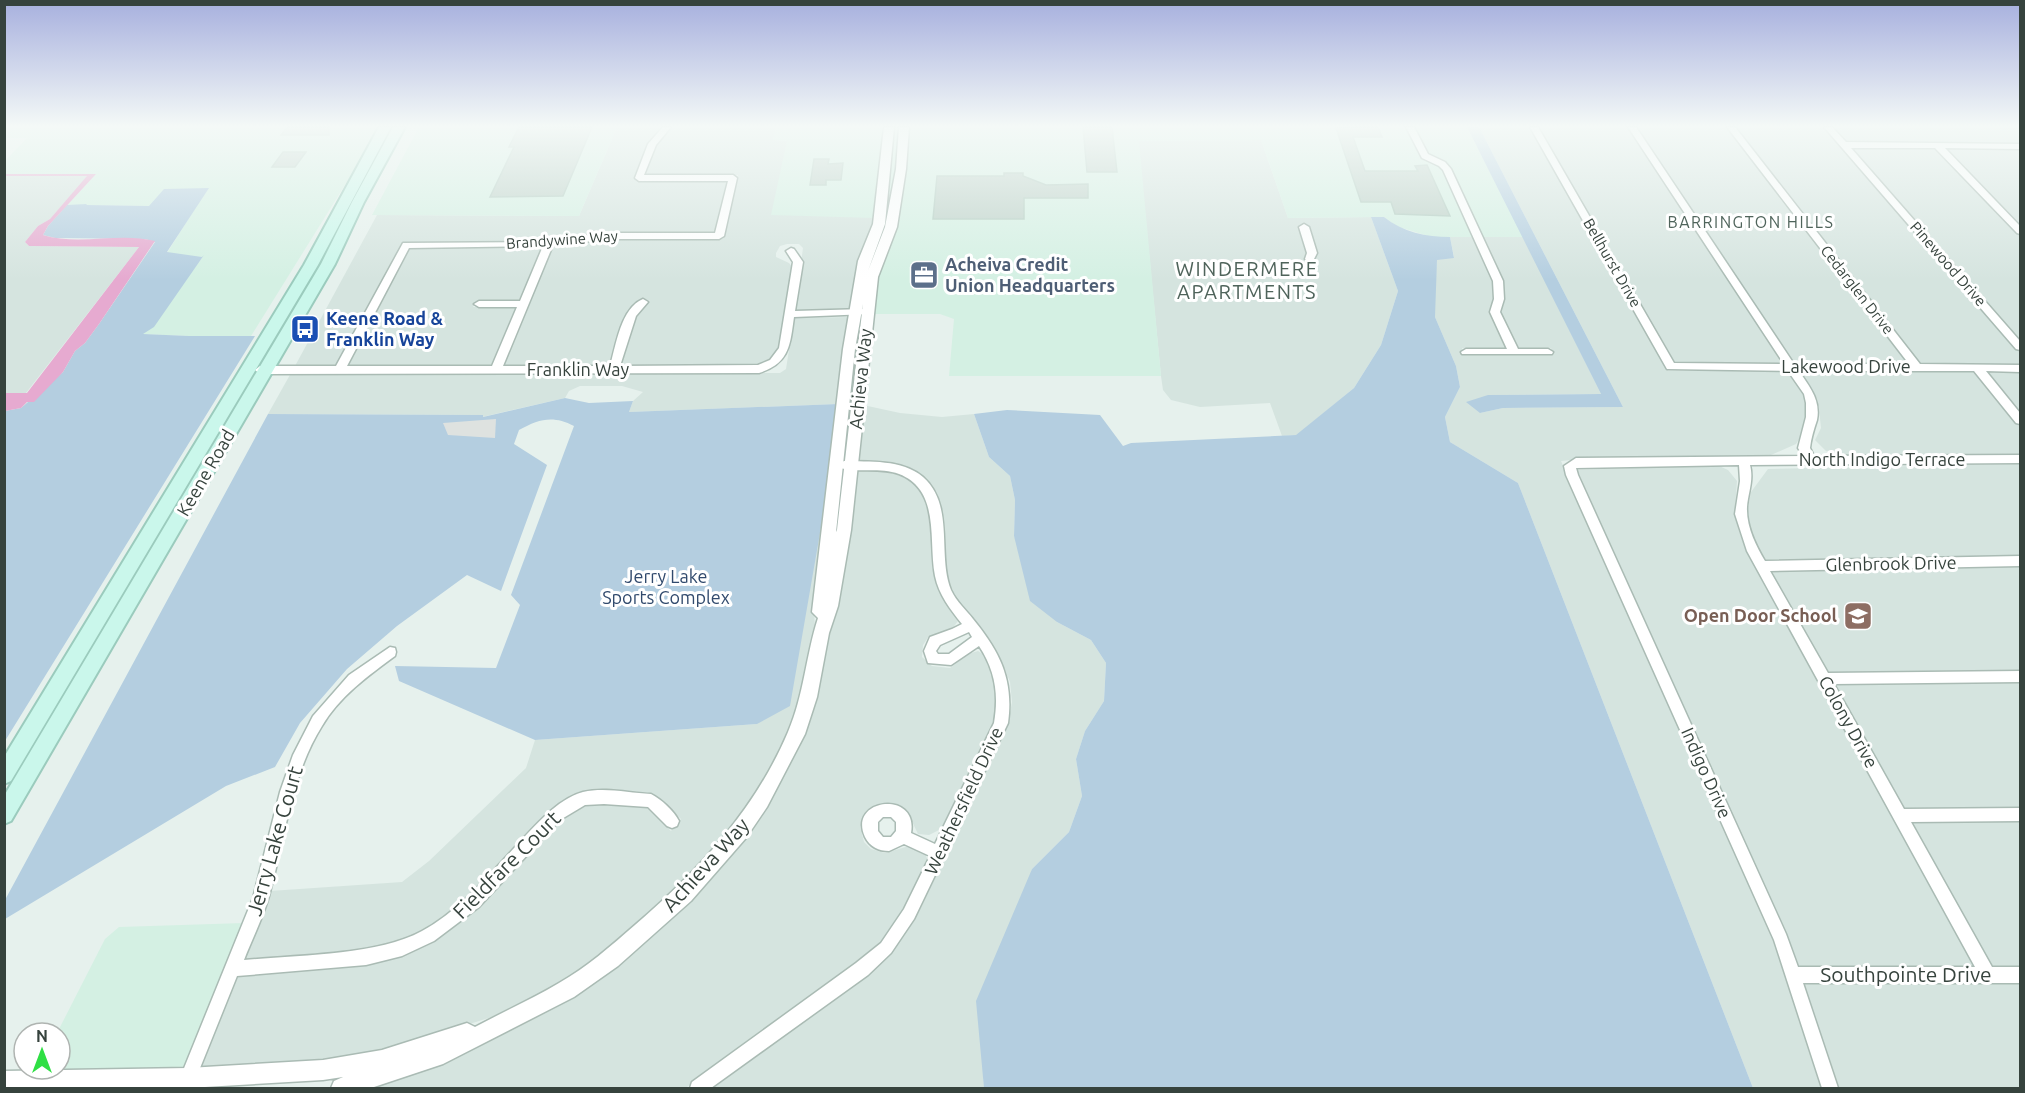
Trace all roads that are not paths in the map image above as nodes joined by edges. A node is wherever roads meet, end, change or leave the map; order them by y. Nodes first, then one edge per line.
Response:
1 (358, 178) edge
2 (371, 178) edge
3 (734, 178) edge
4 (884, 178) edge
5 (899, 178) edge
6 (1451, 178) edge
7 (1563, 178) edge
8 (1666, 178) edge
9 (1770, 178) edge
10 (1873, 178) edge
11 (1969, 178) edge
12 (1304, 227) dead end
13 (2020, 231) edge
14 (549, 244) junction
15 (790, 252) dead end
16 (1310, 259) dead end
17 (643, 302) dead end
18 (480, 304) dead end
19 (523, 304) junction
20 (869, 312) junction
21 (854, 313) junction
22 (789, 315) junction
23 (2020, 347) edge
24 (1548, 351) dead end
25 (1466, 352) dead end
26 (1514, 352) junction
27 (1671, 367) joint
28 (1791, 367) junction
29 (1917, 368) junction
30 (1977, 368) junction
31 (2020, 368) edge
32 (267, 369) junction
33 (340, 369) junction
34 (614, 369) junction
35 (249, 370) junction
36 (496, 370) junction
37 (2020, 420) edge
38 (2020, 459) edge
39 (1810, 460) junction
40 (1743, 461) junction
41 (1571, 464) joint
42 (836, 465) junction
43 (852, 466) junction
44 (2020, 561) edge
45 (1761, 566) junction
46 (970, 625) junction
47 (821, 633) junction
48 (981, 639) junction
49 (390, 652) dead end
50 (2020, 676) edge
51 (1824, 679) junction
52 (4, 775) edge
53 (2020, 814) edge
54 (4, 815) edge
55 (1901, 816) junction
56 (672, 821) dead end
57 (902, 836) dead end
58 (940, 853) junction
59 (232, 969) junction
60 (1792, 975) junction
61 (1988, 975) junction
62 (2020, 975) edge
63 (499, 1024) junction
64 (4, 1081) edge
65 (186, 1083) edge
66 (341, 1089) edge
67 (698, 1089) edge
68 (1830, 1089) edge

1 - 35 main road, Keene Road
2 - 32 main road, Keene Road
3 - 14 street, Brandywine Way
4 - 21 street, Achieva Way
5 - 20 street, Achieva Way
6 - 26 street
7 - 27 street, Bellhurst Drive
8 - 28 street
9 - 29 street, Cedarglen Drive
10 - 23 street, Pinewood Drive
11 - 13 street
12 - 16 street
14 - 19 street
14 - 33 street, Brandywine Way
15 - 22 street, Franklin Way
17 - 34 street
18 - 19 street
19 - 36 street
20 - 21 street
20 - 43 street, Achieva Way
21 - 22 street
21 - 42 street, Achieva Way
22 - 34 street, Franklin Way
24 - 26 street
25 - 26 street
27 - 28 street, Lakewood Drive
28 - 29 street, Lakewood Drive
28 - 39 street
29 - 30 street, Lakewood Drive
30 - 31 street, Lakewood Drive
30 - 37 street
32 - 33 street, Franklin Way
32 - 35 street, Franklin Way
32 - 54 main road, Keene Road
33 - 36 street, Franklin Way
34 - 36 street, Franklin Way
35 - 52 main road, Keene Road
38 - 39 street, North Indigo Terrace
39 - 40 street, North Indigo Terrace
40 - 41 street, North Indigo Terrace
40 - 45 street, Colony Drive
41 - 60 street, Indigo Drive
42 - 43 street, Weathersfield Drive
42 - 47 street, Achieva Way
43 - 46 street, Weathersfield Drive
43 - 47 street, Achieva Way
44 - 45 street, Glenbrook Drive
45 - 51 street, Colony Drive
46 - 48 street, Weathersfield Drive
46 - 48 street
47 - 63 street, Achieva Way
48 - 58 street, Weathersfield Drive
49 - 59 street, Jerry Lake Court
50 - 51 street
51 - 55 street, Colony Drive
53 - 55 street
55 - 61 street, Colony Drive
56 - 59 street, Fieldfare Court
57 - 58 street
58 - 67 street, Weathersfield Drive
59 - 65 street, Jerry Lake Court
60 - 61 street, Southpointe Drive
60 - 68 street, Indigo Drive
61 - 62 street, Southpointe Drive
63 - 65 street, Achieva Way
63 - 66 street, Achieva Way
64 - 65 street, Achieva Way

